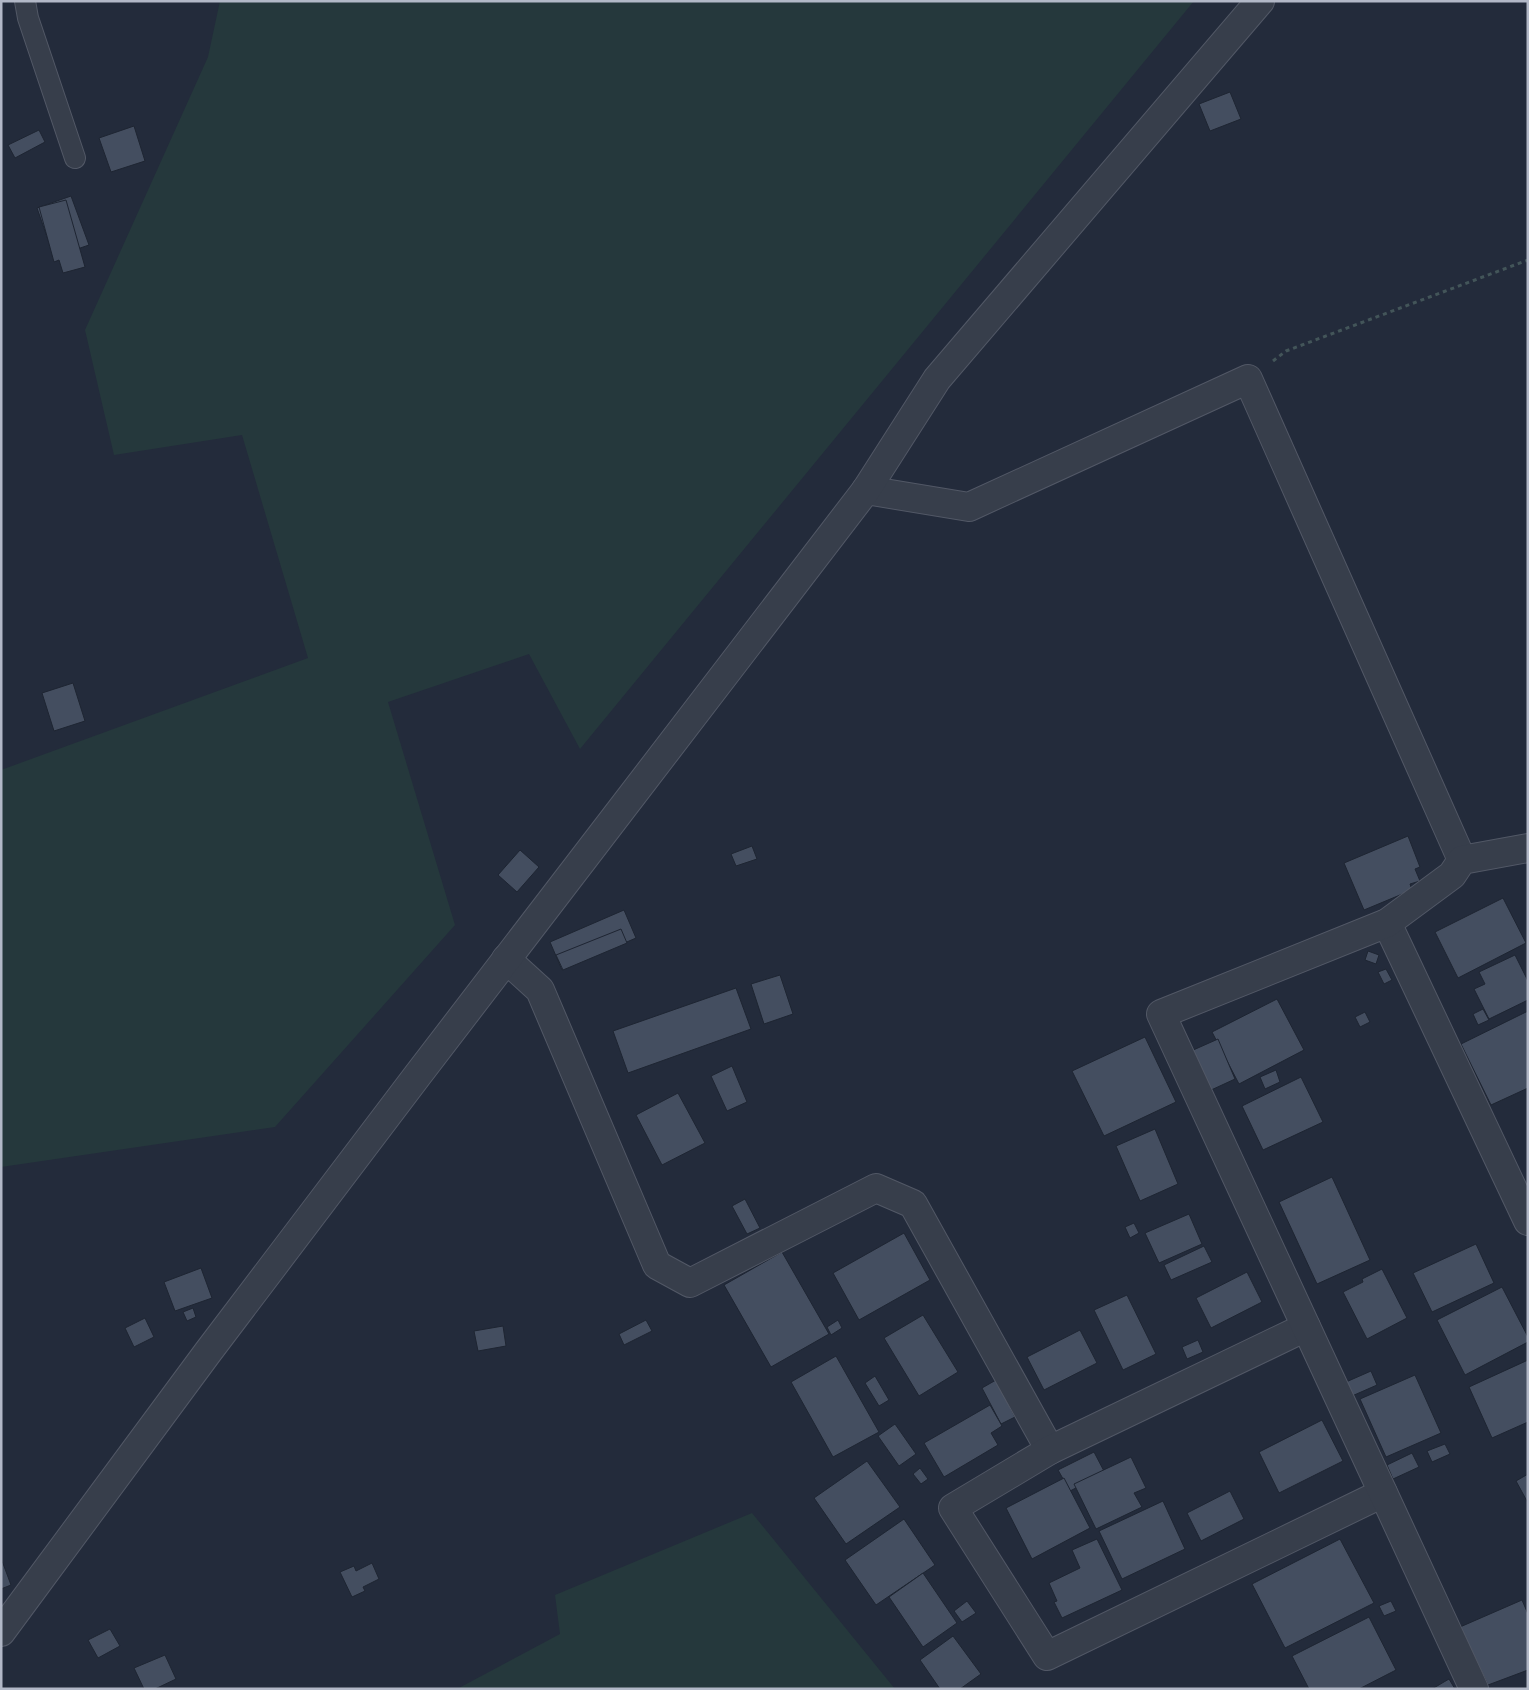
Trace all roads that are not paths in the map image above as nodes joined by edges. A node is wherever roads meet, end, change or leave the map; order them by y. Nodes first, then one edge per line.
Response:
1 (26, 1) edge
2 (1260, 1) edge
3 (75, 158) dead end
4 (866, 490) junction
5 (1528, 848) edge
6 (1462, 860) junction
7 (1386, 923) junction
8 (506, 959) junction
9 (1528, 1221) edge
10 (1306, 1327) junction
11 (1050, 1450) junction
12 (1383, 1493) junction
13 (1, 1632) edge
14 (1474, 1689) edge

1 - 3 lane
2 - 4 street
4 - 6 street
4 - 8 street
5 - 6 street
6 - 7 street
7 - 9 street
7 - 10 street
8 - 11 street
8 - 13 street
10 - 11 street
10 - 12 street
11 - 12 street
12 - 14 street

